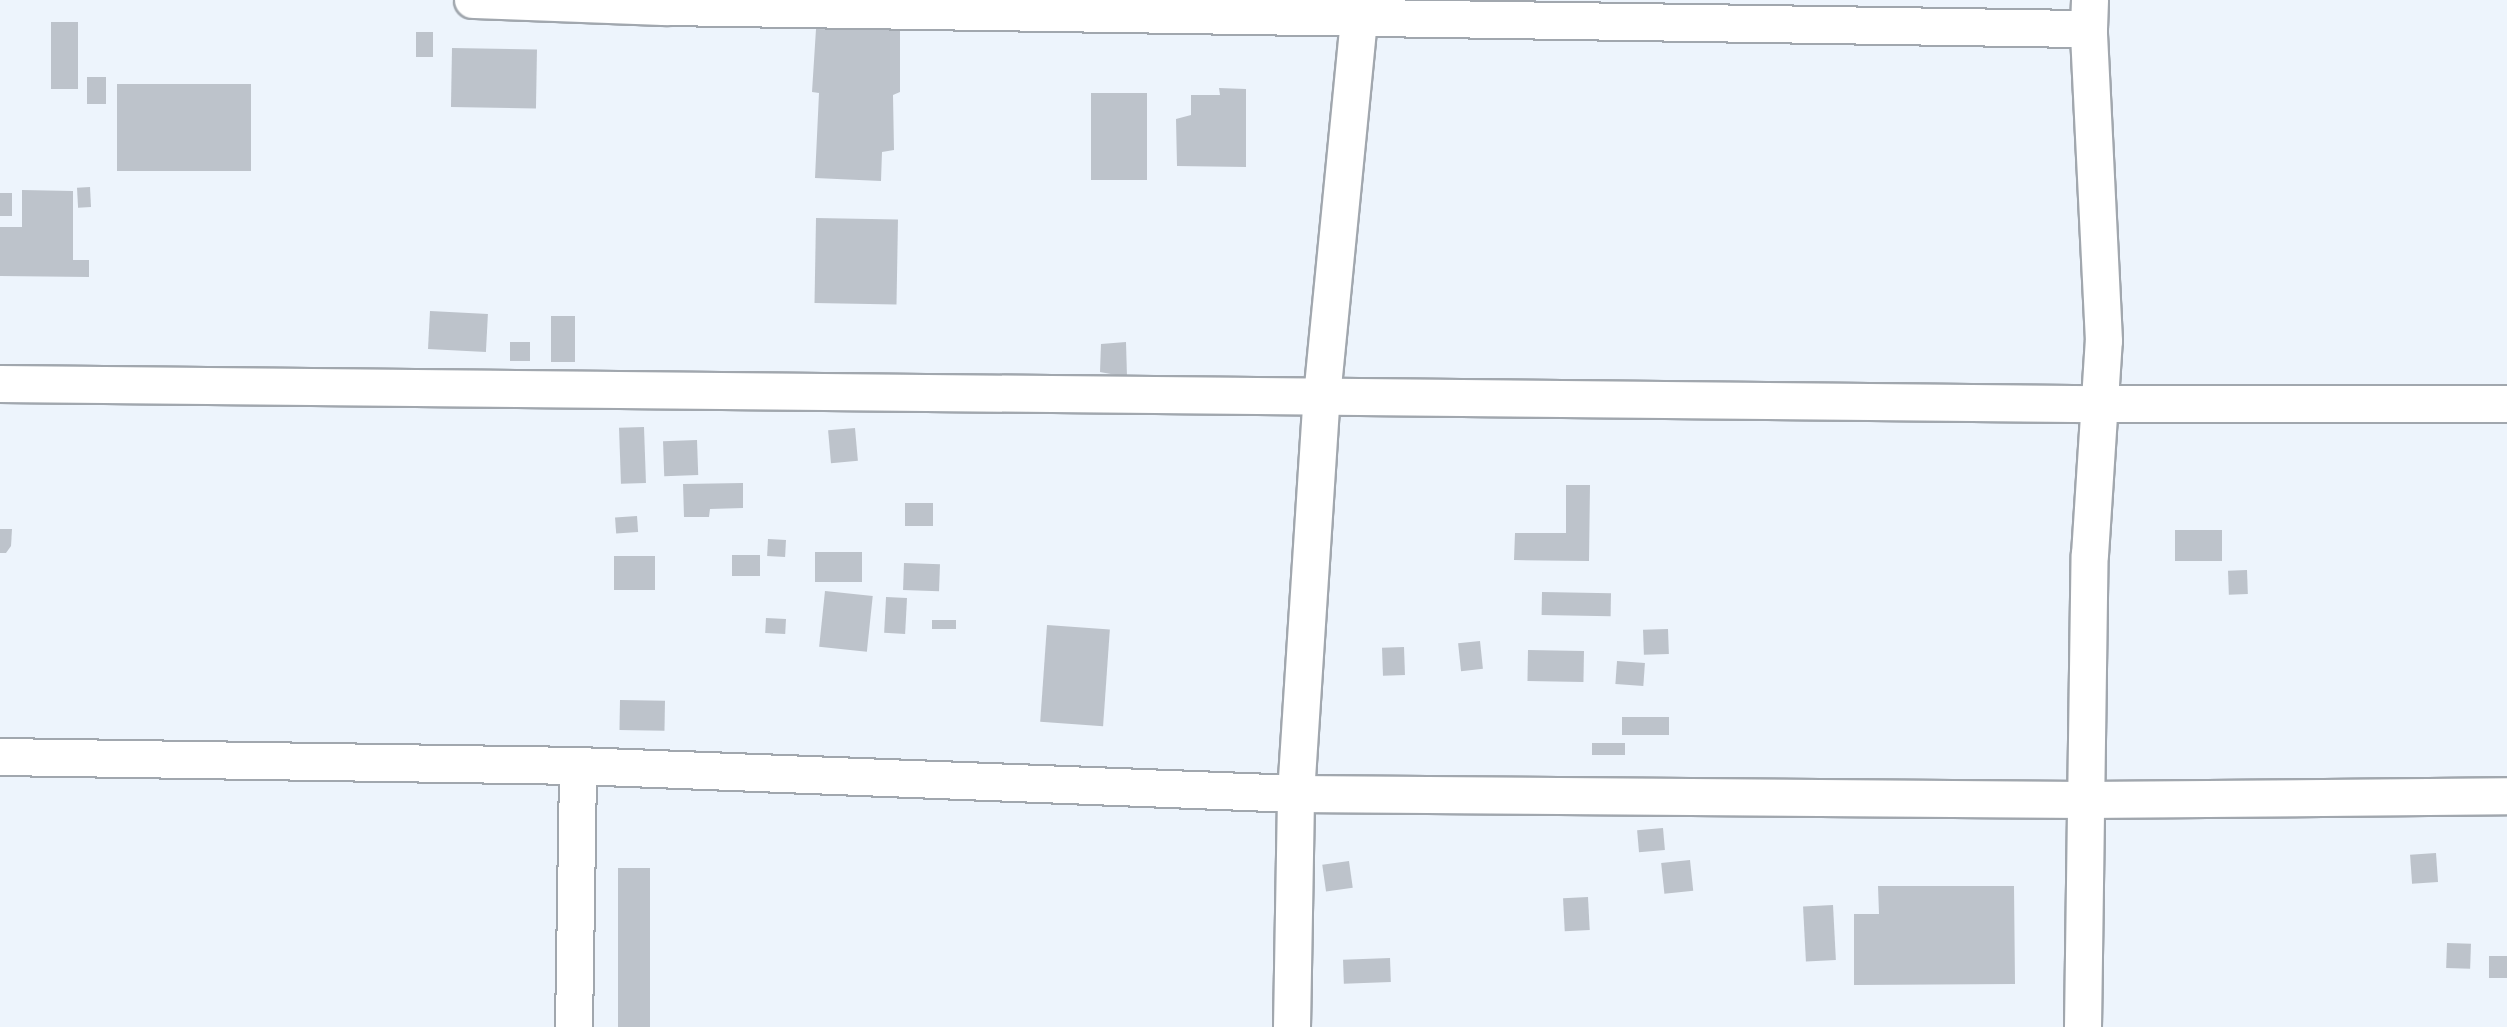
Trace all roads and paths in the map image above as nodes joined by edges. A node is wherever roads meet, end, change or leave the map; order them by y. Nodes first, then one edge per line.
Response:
1 (473, 0) edge
2 (666, 3) edge
3 (1360, 8) edge
4 (2090, 15) edge
5 (0, 384) edge
6 (1322, 397) junction
7 (2100, 404) junction
8 (2507, 404) edge
9 (0, 757) edge
10 (578, 766) junction
11 (1296, 794) junction
12 (2507, 796) edge
13 (2085, 800) junction
14 (574, 1027) edge
15 (1292, 1027) edge
16 (2083, 1027) edge

1 - 2 street
2 - 3 street
3 - 4 street
3 - 6 street
4 - 7 street
5 - 6 street
6 - 7 street
6 - 11 street
7 - 8 street
7 - 13 street
9 - 10 street
10 - 11 street
10 - 14 street
11 - 13 street
11 - 15 street
12 - 13 street
13 - 16 street

